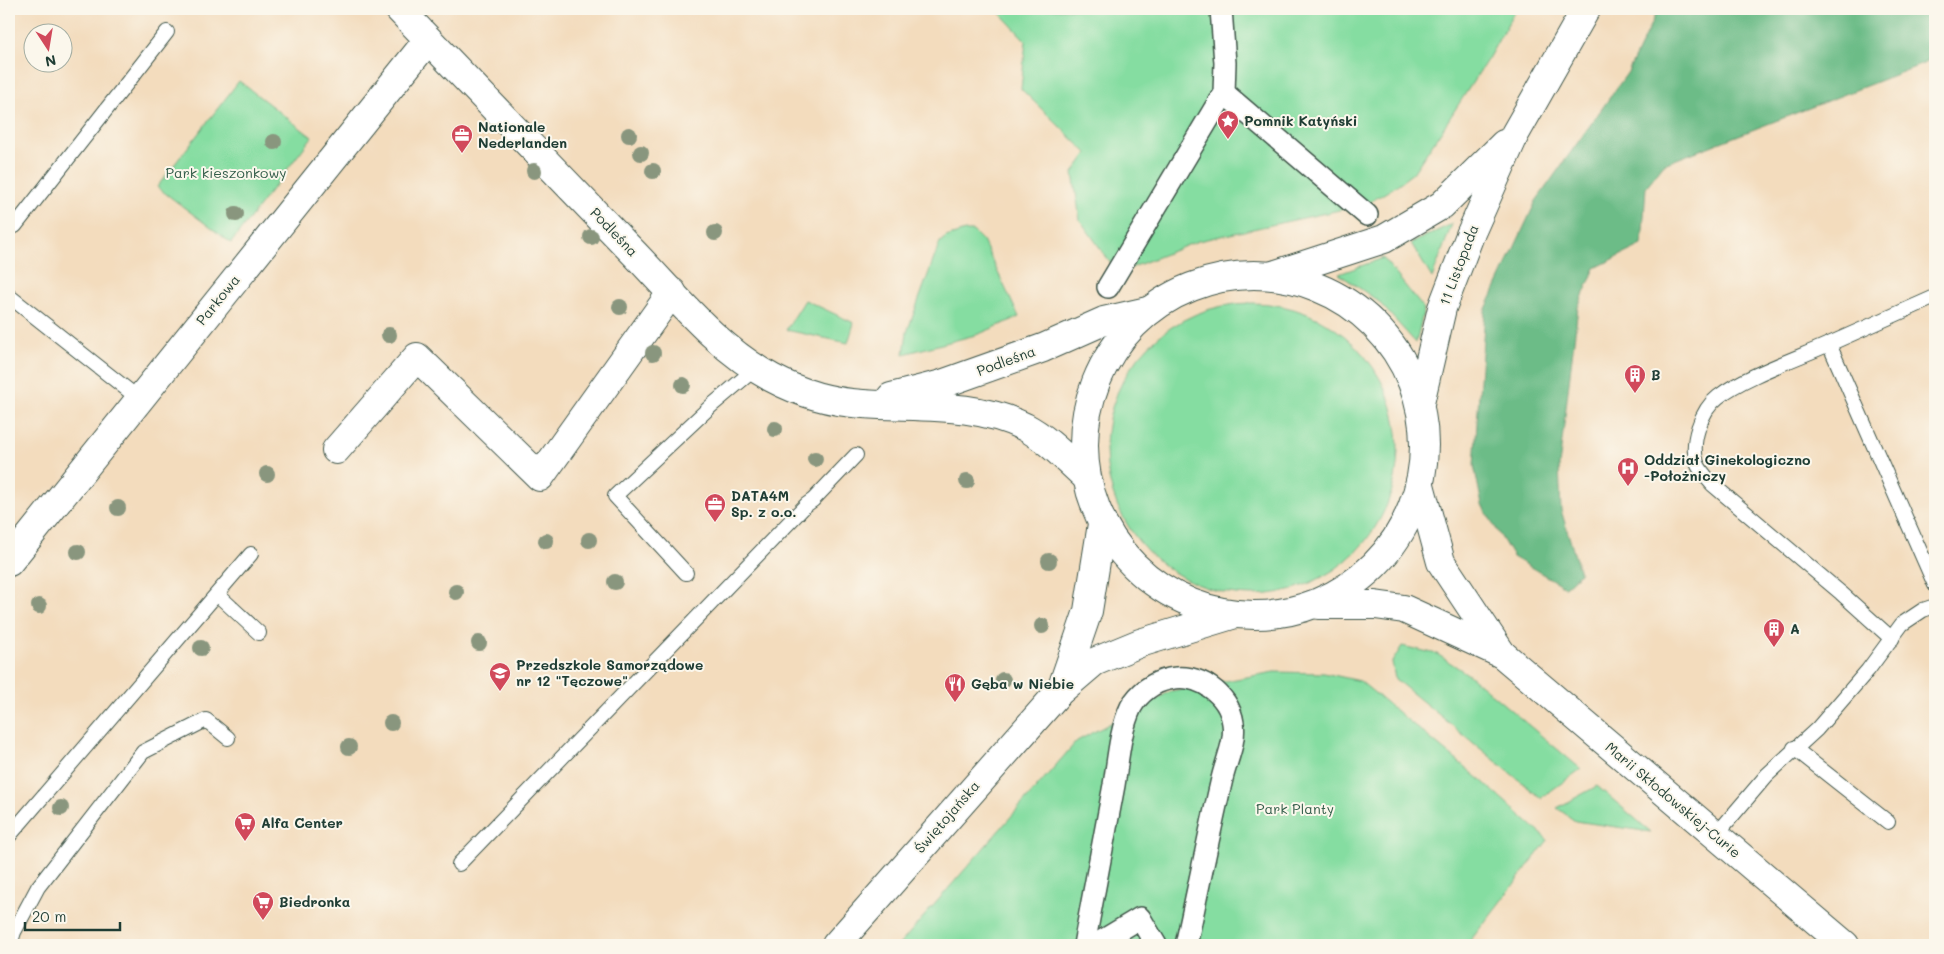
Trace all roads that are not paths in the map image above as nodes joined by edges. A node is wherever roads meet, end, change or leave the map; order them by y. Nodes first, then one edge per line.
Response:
1 (399, 9) edge
2 (1221, 9) edge
3 (1586, 9) edge
4 (168, 32) dead end
5 (428, 40) junction
6 (1224, 93) junction
7 (1515, 134) junction
8 (1367, 215) dead end
9 (15, 226) dead end
10 (1273, 275) junction
11 (1108, 287) dead end
12 (672, 292) junction
13 (9, 296) edge
14 (1935, 297) edge
15 (1148, 311) junction
16 (1829, 344) junction
17 (756, 368) junction
18 (138, 398) junction
19 (1420, 403) junction
20 (861, 404) junction
21 (336, 450) dead end
22 (856, 455) dead end
23 (1085, 476) junction
24 (1420, 485) junction
25 (1102, 524) junction
26 (251, 554) dead end
27 (9, 562) edge
28 (686, 573) dead end
29 (1935, 585) edge
30 (218, 595) junction
31 (1315, 604) junction
32 (1935, 606) edge
33 (1233, 615) junction
34 (259, 633) dead end
35 (1892, 639) junction
36 (1502, 654) junction
37 (1060, 691) junction
38 (228, 738) dead end
39 (1794, 748) junction
40 (1888, 822) dead end
41 (9, 836) edge
42 (1715, 836) junction
43 (459, 864) dead end
44 (10, 945) edge
45 (836, 945) edge
46 (1084, 945) edge
47 (1095, 945) edge
48 (1156, 945) edge
49 (1186, 945) edge
50 (1845, 945) edge

1 - 5 street, Podleśna
2 - 6 street
3 - 7 street, 11 Listopada
4 - 9 lane
5 - 12 street, Podleśna
5 - 18 street, Parkowa
6 - 8 street
6 - 11 street
7 - 10 street, 11 Listopada
7 - 19 street, 11 Listopada
10 - 15 street
10 - 19 street
12 - 17 street, Podleśna
12 - 21 street
13 - 18 lane
14 - 16 lane
15 - 20 street, Podleśna
15 - 23 street
16 - 29 lane
16 - 35 lane
17 - 20 street, Podleśna
17 - 28 lane
18 - 27 street, Parkowa
19 - 24 street
20 - 23 street, Podleśna
22 - 43 lane
23 - 25 street
24 - 31 street
24 - 36 street, Marii Skłodowskiej-Curie
25 - 33 street
25 - 37 street, Świętojańska
26 - 30 lane
30 - 34 lane
30 - 41 lane
31 - 33 street
31 - 36 street, Marii Skłodowskiej-Curie
32 - 35 lane
33 - 37 street, Świętojańska
35 - 39 lane
36 - 42 street, Marii Skłodowskiej-Curie
37 - 45 street, Świętojańska
38 - 44 lane
39 - 40 lane
39 - 42 lane
42 - 50 street, Marii Skłodowskiej-Curie
46 - 49 street
47 - 48 street

